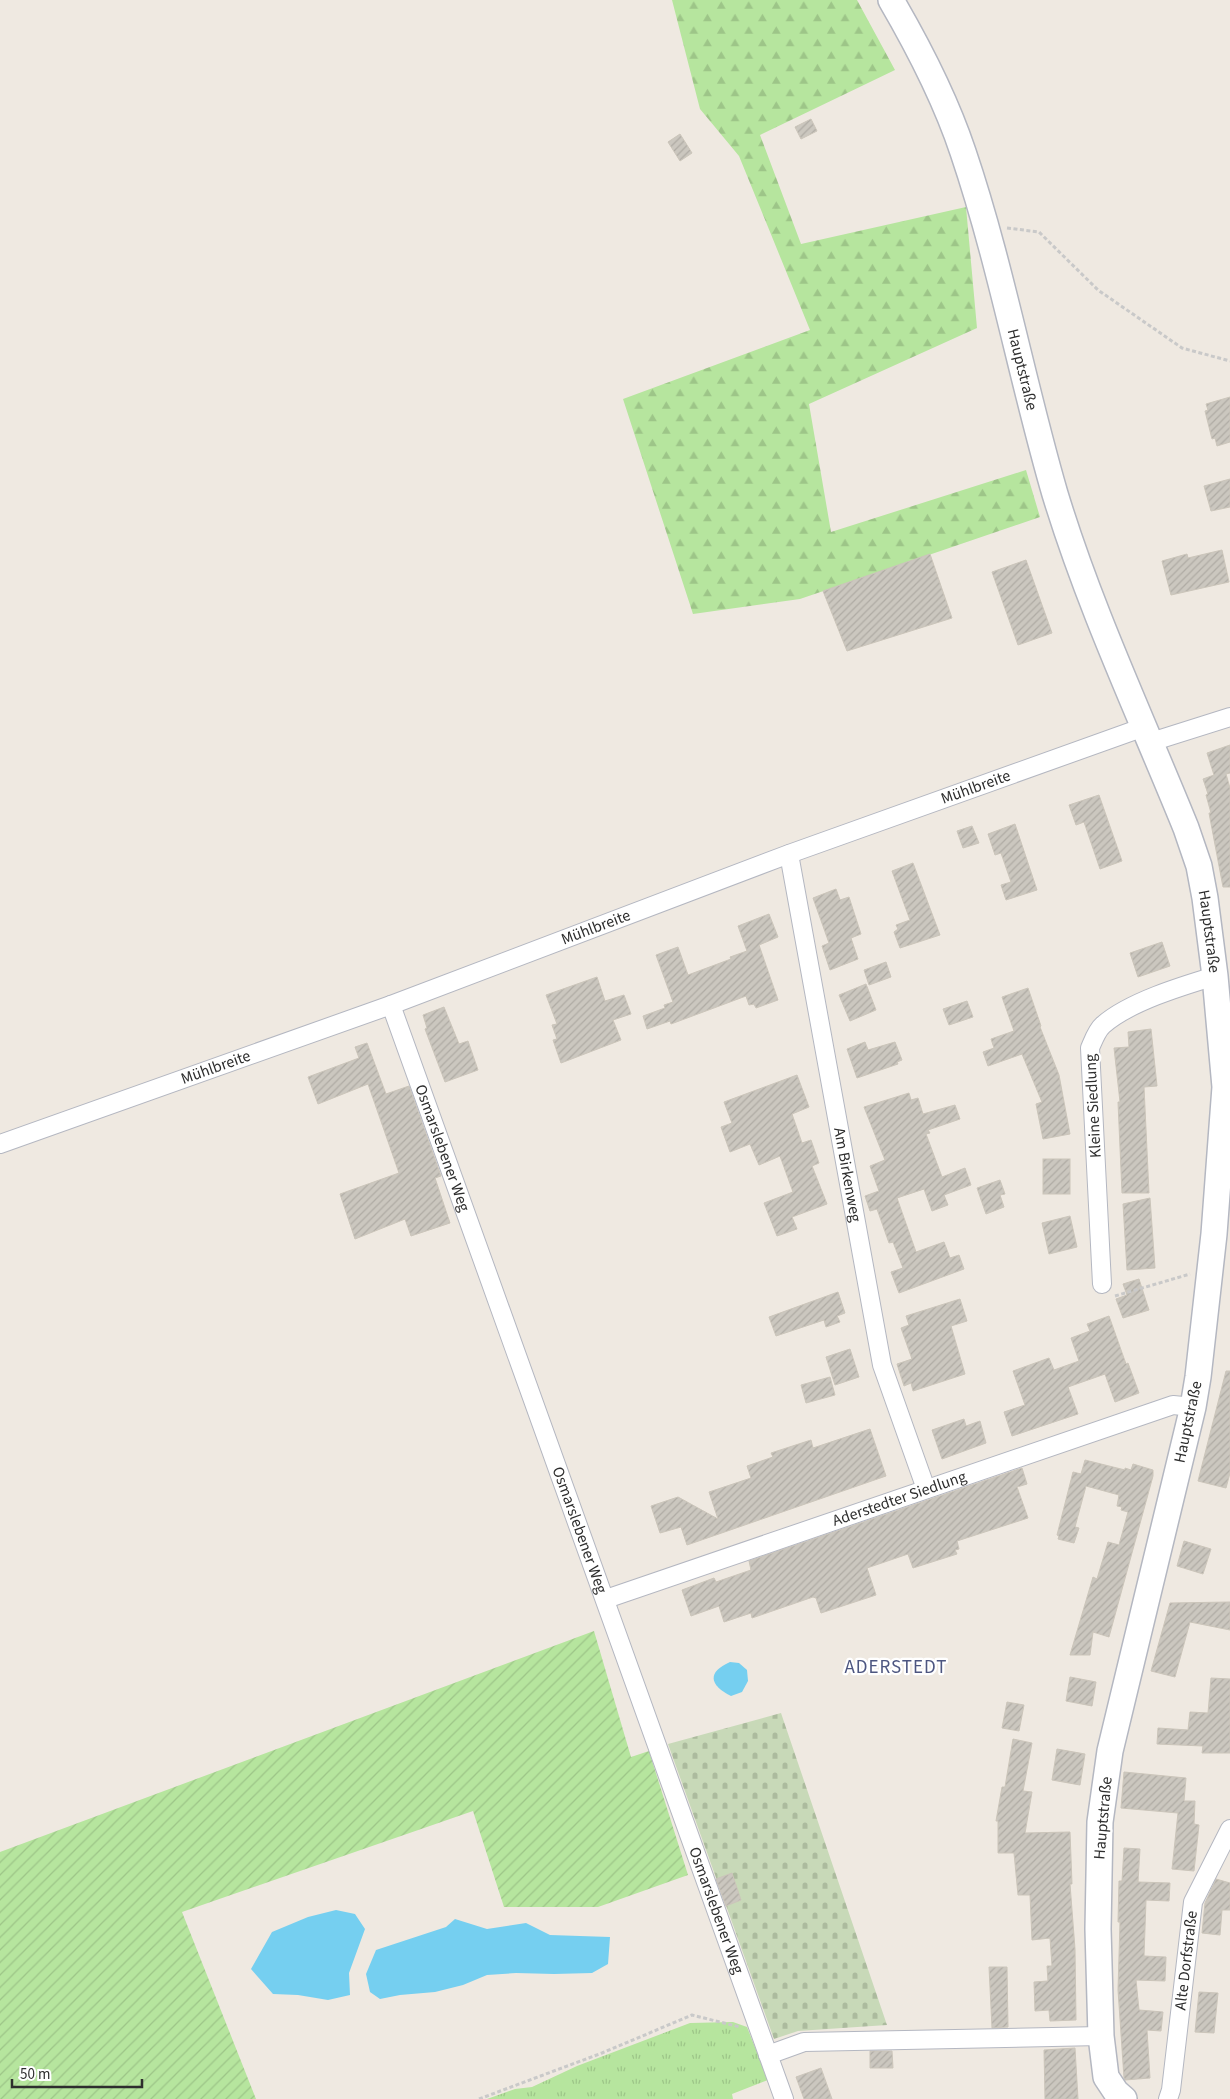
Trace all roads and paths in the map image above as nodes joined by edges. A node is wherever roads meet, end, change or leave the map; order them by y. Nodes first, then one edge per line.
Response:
1 (891, 0) edge
2 (1000, 227) dead end
3 (1230, 361) edge
4 (1230, 717) edge
5 (1147, 735) junction
6 (789, 854) junction
7 (1215, 976) junction
8 (391, 1005) junction
9 (0, 1144) edge
10 (1226, 1152) edge
11 (1192, 1275) dead end
12 (1102, 1284) joint
13 (1193, 1407) junction
14 (926, 1489) junction
15 (606, 1599) junction
16 (1230, 1829) edge
17 (760, 2032) junction
18 (1101, 2036) junction
19 (768, 2056) junction
20 (479, 2099) edge
21 (784, 2099) edge
22 (1124, 2099) edge
23 (1168, 2099) edge

1 - 5 main road, Hauptstraße
2 - 3 path
4 - 5 street
5 - 6 street, Mühlbreite
5 - 7 main road, Hauptstraße
6 - 8 street, Mühlbreite
6 - 14 street, Am Birkenweg
7 - 10 main road, Hauptstraße
7 - 12 street, Kleine Siedlung
8 - 9 street, Mühlbreite
8 - 15 street, Osmarslebener Weg
10 - 13 main road, Hauptstraße
11 - 12 path
13 - 14 street, Aderstedter Siedlung
13 - 18 main road, Hauptstraße
14 - 15 street, Aderstedter Siedlung
15 - 17 street, Osmarslebener Weg
16 - 23 street, Alte Dorfstraße
17 - 19 street, Osmarslebener Weg
17 - 20 path
18 - 19 street
18 - 22 main road, Hauptstraße
19 - 21 street, Osmarslebener Weg

